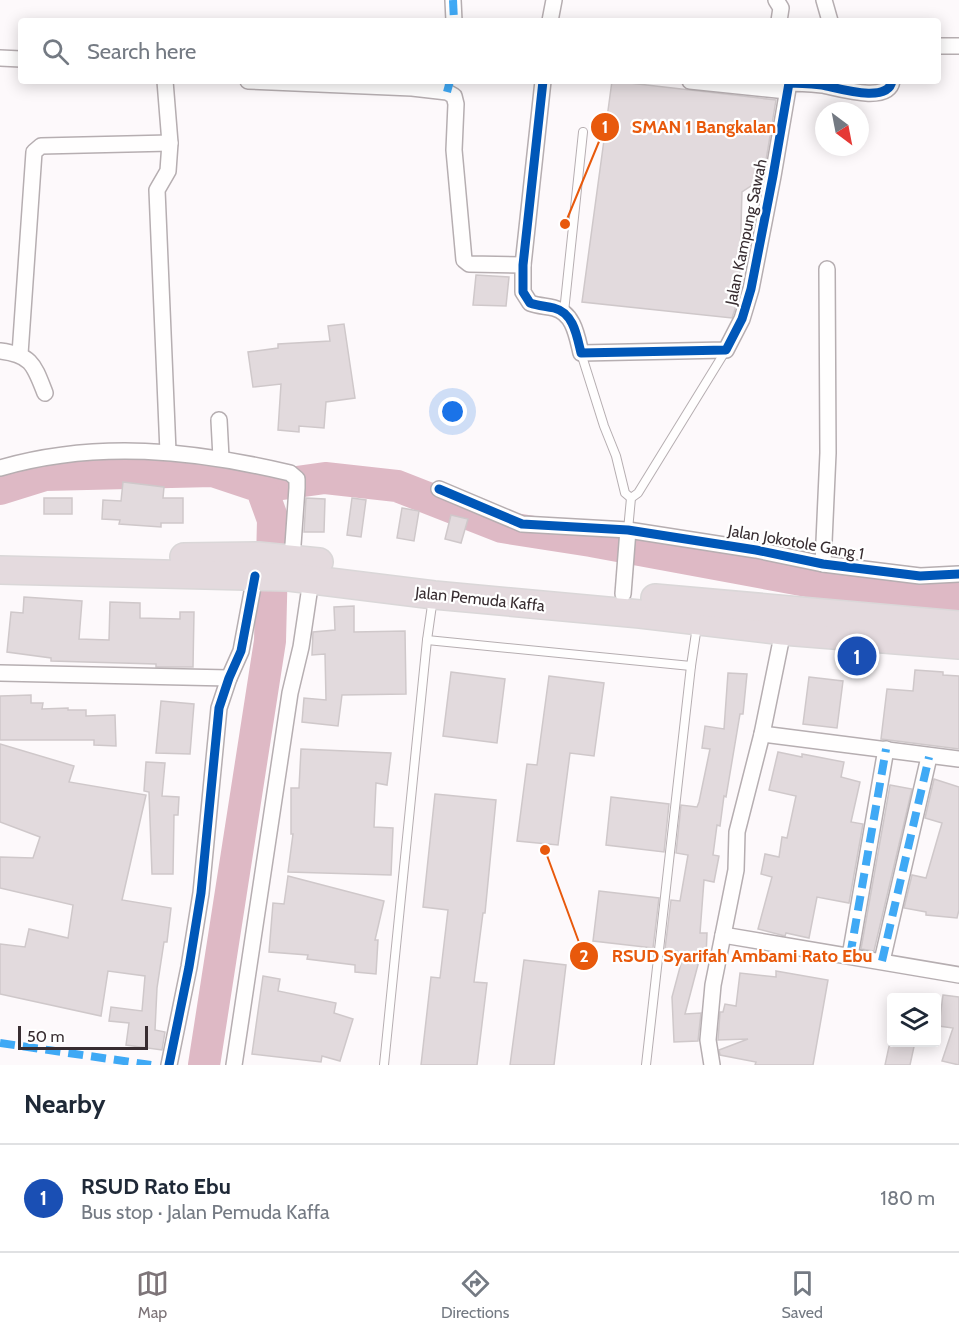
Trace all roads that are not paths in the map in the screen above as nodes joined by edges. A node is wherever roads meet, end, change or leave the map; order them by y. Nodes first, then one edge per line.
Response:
1 (453, 0) edge
2 (554, 0) edge
3 (776, 0) edge
4 (824, 0) edge
5 (454, 18) edge
6 (551, 18) edge
7 (779, 18) edge
8 (829, 18) edge
9 (941, 46) edge
10 (959, 46) edge
11 (0, 58) edge
12 (18, 59) edge
13 (165, 84) edge
14 (318, 84) edge
15 (543, 84) edge
16 (763, 84) edge
17 (806, 84) edge
18 (828, 84) edge
19 (891, 84) edge
20 (787, 85) edge
21 (449, 86) edge
22 (583, 132) dead end
23 (170, 143) junction
24 (523, 265) junction
25 (827, 269) dead end
26 (564, 312) junction
27 (726, 350) junction
28 (0, 351) edge
29 (581, 353) junction
30 (20, 354) junction
31 (45, 393) dead end
32 (219, 420) dead end
33 (168, 452) junction
34 (221, 458) junction
35 (0, 468) edge
36 (439, 489) dead end
37 (631, 498) junction
38 (628, 534) junction
39 (0, 553) edge
40 (823, 564) junction
41 (162, 566) junction
42 (279, 569) junction
43 (0, 570) edge
44 (959, 574) edge
45 (623, 594) junction
46 (434, 595) junction
47 (699, 613) junction
48 (959, 625) edge
49 (783, 631) junction
50 (427, 640) junction
51 (959, 645) edge
52 (691, 666) junction
53 (0, 674) edge
54 (229, 678) junction
55 (762, 734) junction
56 (886, 749) junction
57 (929, 757) junction
58 (959, 759) edge
59 (723, 935) junction
60 (850, 956) junction
61 (882, 962) junction
62 (959, 975) edge
63 (169, 1065) edge
64 (234, 1065) edge
65 (384, 1065) edge
66 (646, 1065) edge
67 (712, 1065) edge

1 - 5 street
2 - 6 street
3 - 7 street
4 - 8 street
9 - 10 street
11 - 12 street
13 - 23 street
14 - 21 street
15 - 24 street
16 - 20 street
17 - 20 street
18 - 19 street
20 - 27 street, Jalan Kampung Sawah
21 - 24 street
22 - 26 lane
23 - 30 street
23 - 33 street
24 - 26 street
25 - 40 street
26 - 29 street
27 - 29 street
27 - 37 lane
28 - 30 street
29 - 37 lane
30 - 31 street
32 - 34 street
33 - 34 street
33 - 35 street
34 - 42 street
36 - 38 street, Jalan Jokotole Gang 1
37 - 38 lane
38 - 40 street, Jalan Jokotole Gang 1
38 - 45 street
39 - 41 highway, Jalan Pemuda Kaffa
40 - 44 street, Jalan Jokotole Gang 1
41 - 42 highway, Jalan Pemuda Kaffa
41 - 43 highway, Jalan Pemuda Kaffa
42 - 45 highway, Jalan Pemuda Kaffa
42 - 46 highway, Jalan Pemuda Kaffa
42 - 54 street
42 - 64 street
45 - 47 highway, Jalan Pemuda Kaffa
46 - 47 highway, Jalan Pemuda Kaffa
46 - 50 lane
47 - 48 highway, Jalan Pemuda Kaffa
47 - 49 highway, Jalan Pemuda Kaffa
47 - 52 lane
49 - 51 highway, Jalan Pemuda Kaffa
49 - 55 street
50 - 52 lane
50 - 65 lane
52 - 66 lane
53 - 54 street
54 - 63 street
55 - 56 street
55 - 59 street
56 - 57 street
56 - 60 street
57 - 58 street
57 - 61 street
59 - 60 street
59 - 67 street
60 - 61 street
61 - 62 street

